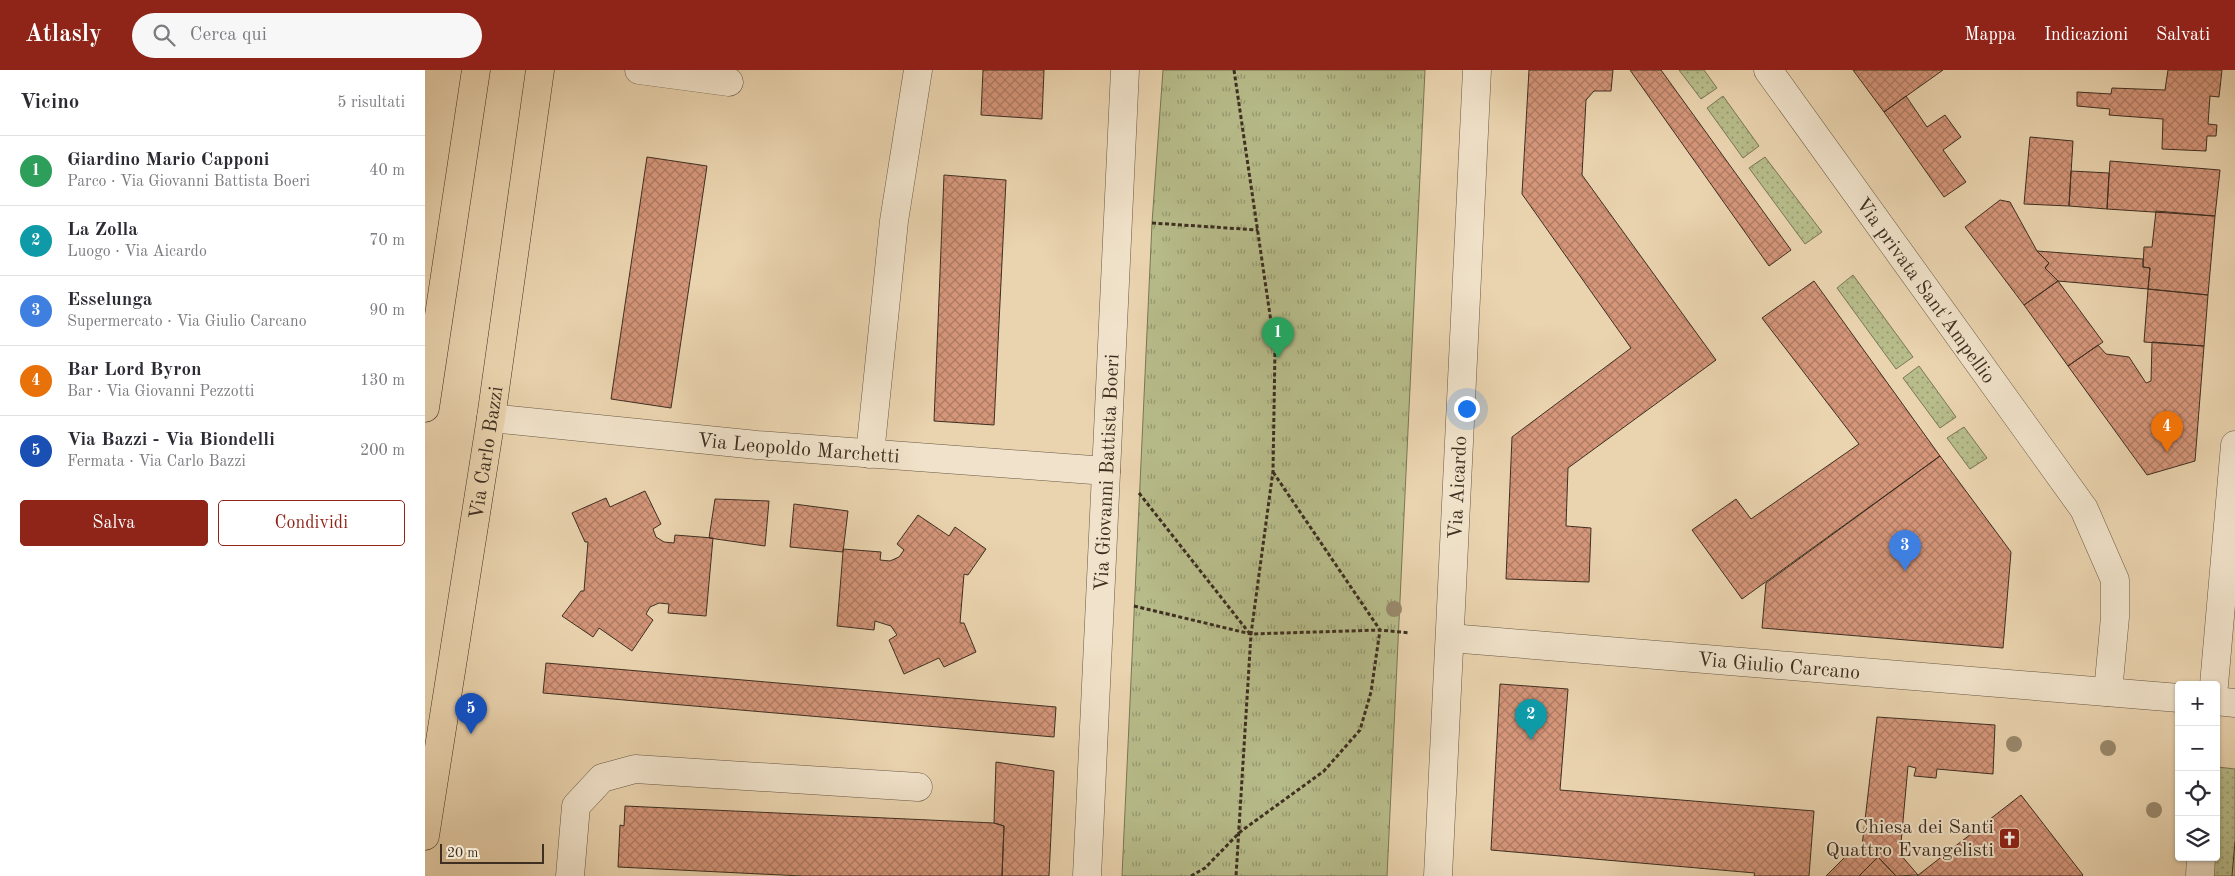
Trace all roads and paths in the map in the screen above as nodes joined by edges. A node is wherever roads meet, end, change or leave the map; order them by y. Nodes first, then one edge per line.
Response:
1 (476, 70) edge
2 (540, 70) edge
3 (639, 70) edge
4 (919, 70) edge
5 (1125, 70) edge
6 (1234, 70) edge
7 (1477, 70) edge
8 (1768, 70) edge
9 (729, 82) dead end
10 (1151, 224) dead end
11 (1258, 230) junction
12 (425, 408) edge
13 (491, 418) junction
14 (2235, 445) edge
15 (870, 454) junction
16 (1106, 471) junction
17 (1273, 471) junction
18 (1139, 494) dead end
19 (1133, 606) dead end
20 (1379, 630) junction
21 (1410, 633) dead end
22 (1251, 634) junction
23 (1450, 638) junction
24 (2214, 681) edge
25 (2108, 692) junction
26 (2175, 698) edge
27 (2220, 701) edge
28 (2235, 703) edge
29 (917, 787) dead end
30 (1240, 832) junction
31 (425, 836) edge
32 (2201, 861) edge
33 (570, 876) edge
34 (1087, 876) edge
35 (1191, 876) edge
36 (1236, 876) edge
37 (1438, 876) edge
38 (2200, 876) edge

1 - 12 main road
2 - 13 main road, Via Carlo Bazzi
3 - 9 street
4 - 15 street
5 - 16 street, Via Giovanni Battista Boeri
6 - 11 path
7 - 23 street, Via Aicardo
8 - 25 street, Via privata Sant'Ampellio
10 - 11 path
11 - 17 path
13 - 15 street, Via Leopoldo Marchetti
13 - 31 main road, Via Carlo Bazzi
14 - 24 street
15 - 16 street, Via Leopoldo Marchetti
16 - 34 street, Via Giovanni Battista Boeri
17 - 20 path
17 - 22 path
18 - 22 path
19 - 22 path
20 - 21 path
20 - 22 path
20 - 30 path
22 - 30 path
23 - 25 street, Via Giulio Carcano
23 - 37 street, Via Aicardo
25 - 26 street, Via Giulio Carcano
27 - 28 street
29 - 33 street
30 - 35 path
30 - 36 path
32 - 38 street

